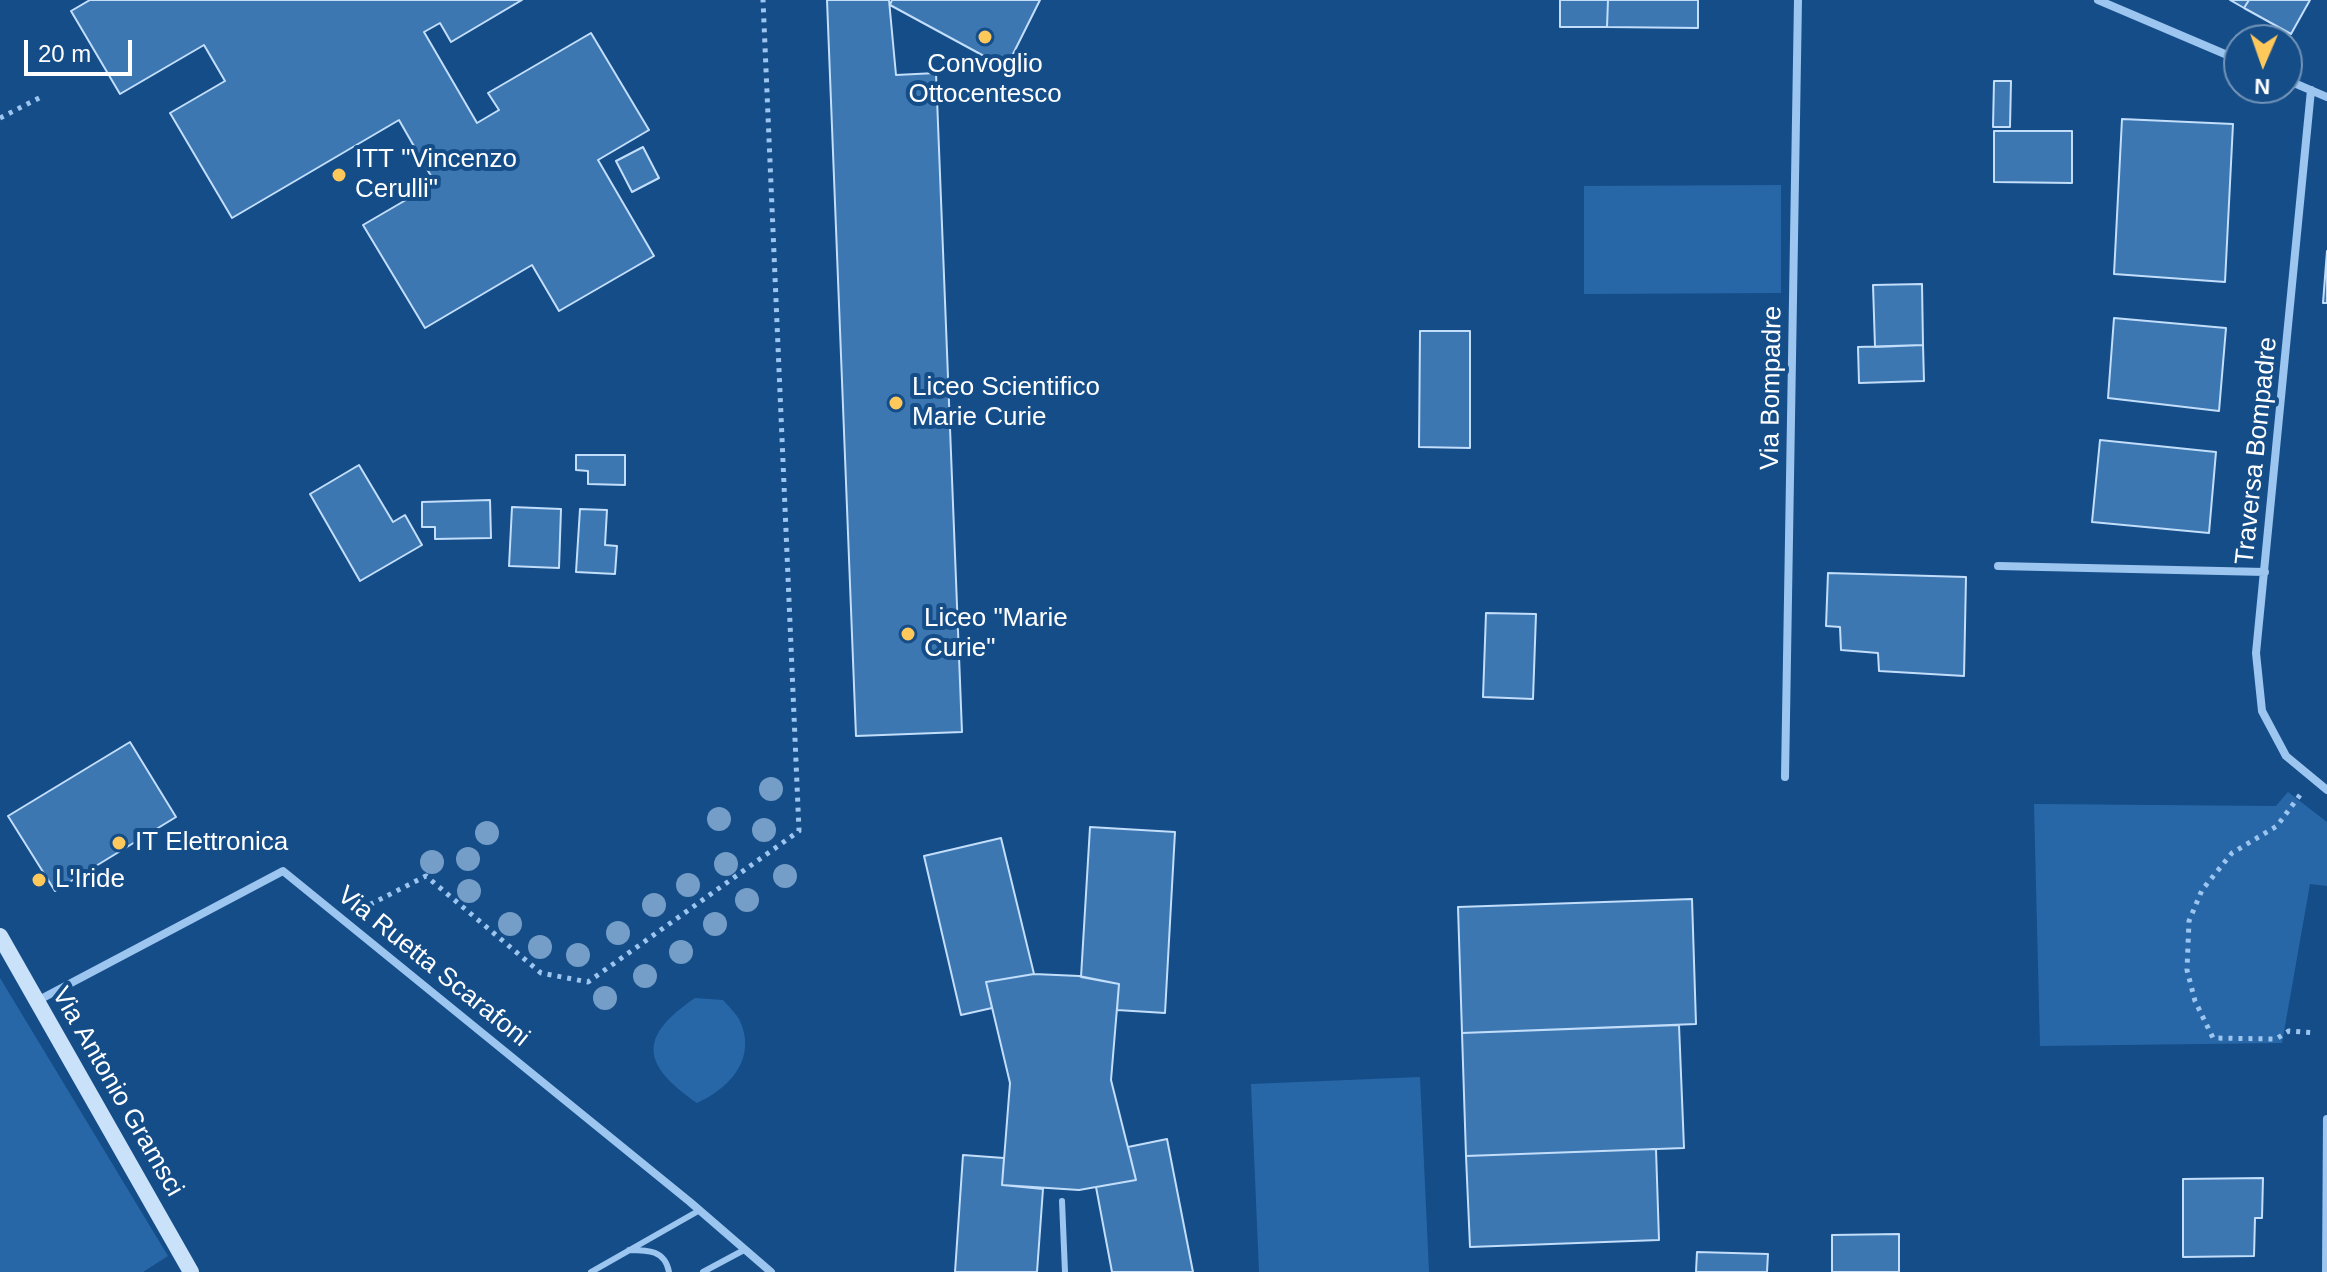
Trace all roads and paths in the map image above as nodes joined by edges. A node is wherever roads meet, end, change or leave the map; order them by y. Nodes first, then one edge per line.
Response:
1 (763, 0) edge
2 (1798, 0) edge
3 (2098, 0) edge
4 (2223, 53) edge
5 (2303, 87) edge
6 (2311, 90) junction
7 (41, 97) dead end
8 (2327, 97) edge
9 (0, 118) edge
10 (1998, 566) dead end
11 (2265, 572) junction
12 (1785, 777) dead end
13 (2327, 790) edge
14 (2301, 794) dead end
15 (342, 919) junction
16 (0, 936) edge
17 (37, 1001) junction
18 (2316, 1033) dead end
19 (2327, 1119) edge
20 (1062, 1201) dead end
21 (700, 1210) junction
22 (628, 1250) junction
23 (744, 1250) junction
24 (191, 1272) edge
25 (591, 1272) edge
26 (669, 1272) edge
27 (703, 1272) edge
28 (771, 1272) edge
29 (1065, 1272) edge
30 (2326, 1272) edge

1 - 15 path
2 - 12 street, Via Bompadre
3 - 4 street
5 - 6 street
6 - 8 street
6 - 11 street, Traversa Bompadre
7 - 9 path
10 - 11 street
11 - 13 street, Traversa Bompadre
14 - 18 path
15 - 17 street, Via Ruetta Scarafoni
15 - 21 street, Via Ruetta Scarafoni
16 - 17 street, Via Antonio Gramsci
17 - 24 street, Via Antonio Gramsci
19 - 30 street
20 - 29 lane
21 - 22 lane
21 - 23 street, Via Ruetta Scarafoni
22 - 25 lane
22 - 26 lane
23 - 27 lane
23 - 28 street, Via Ruetta Scarafoni

